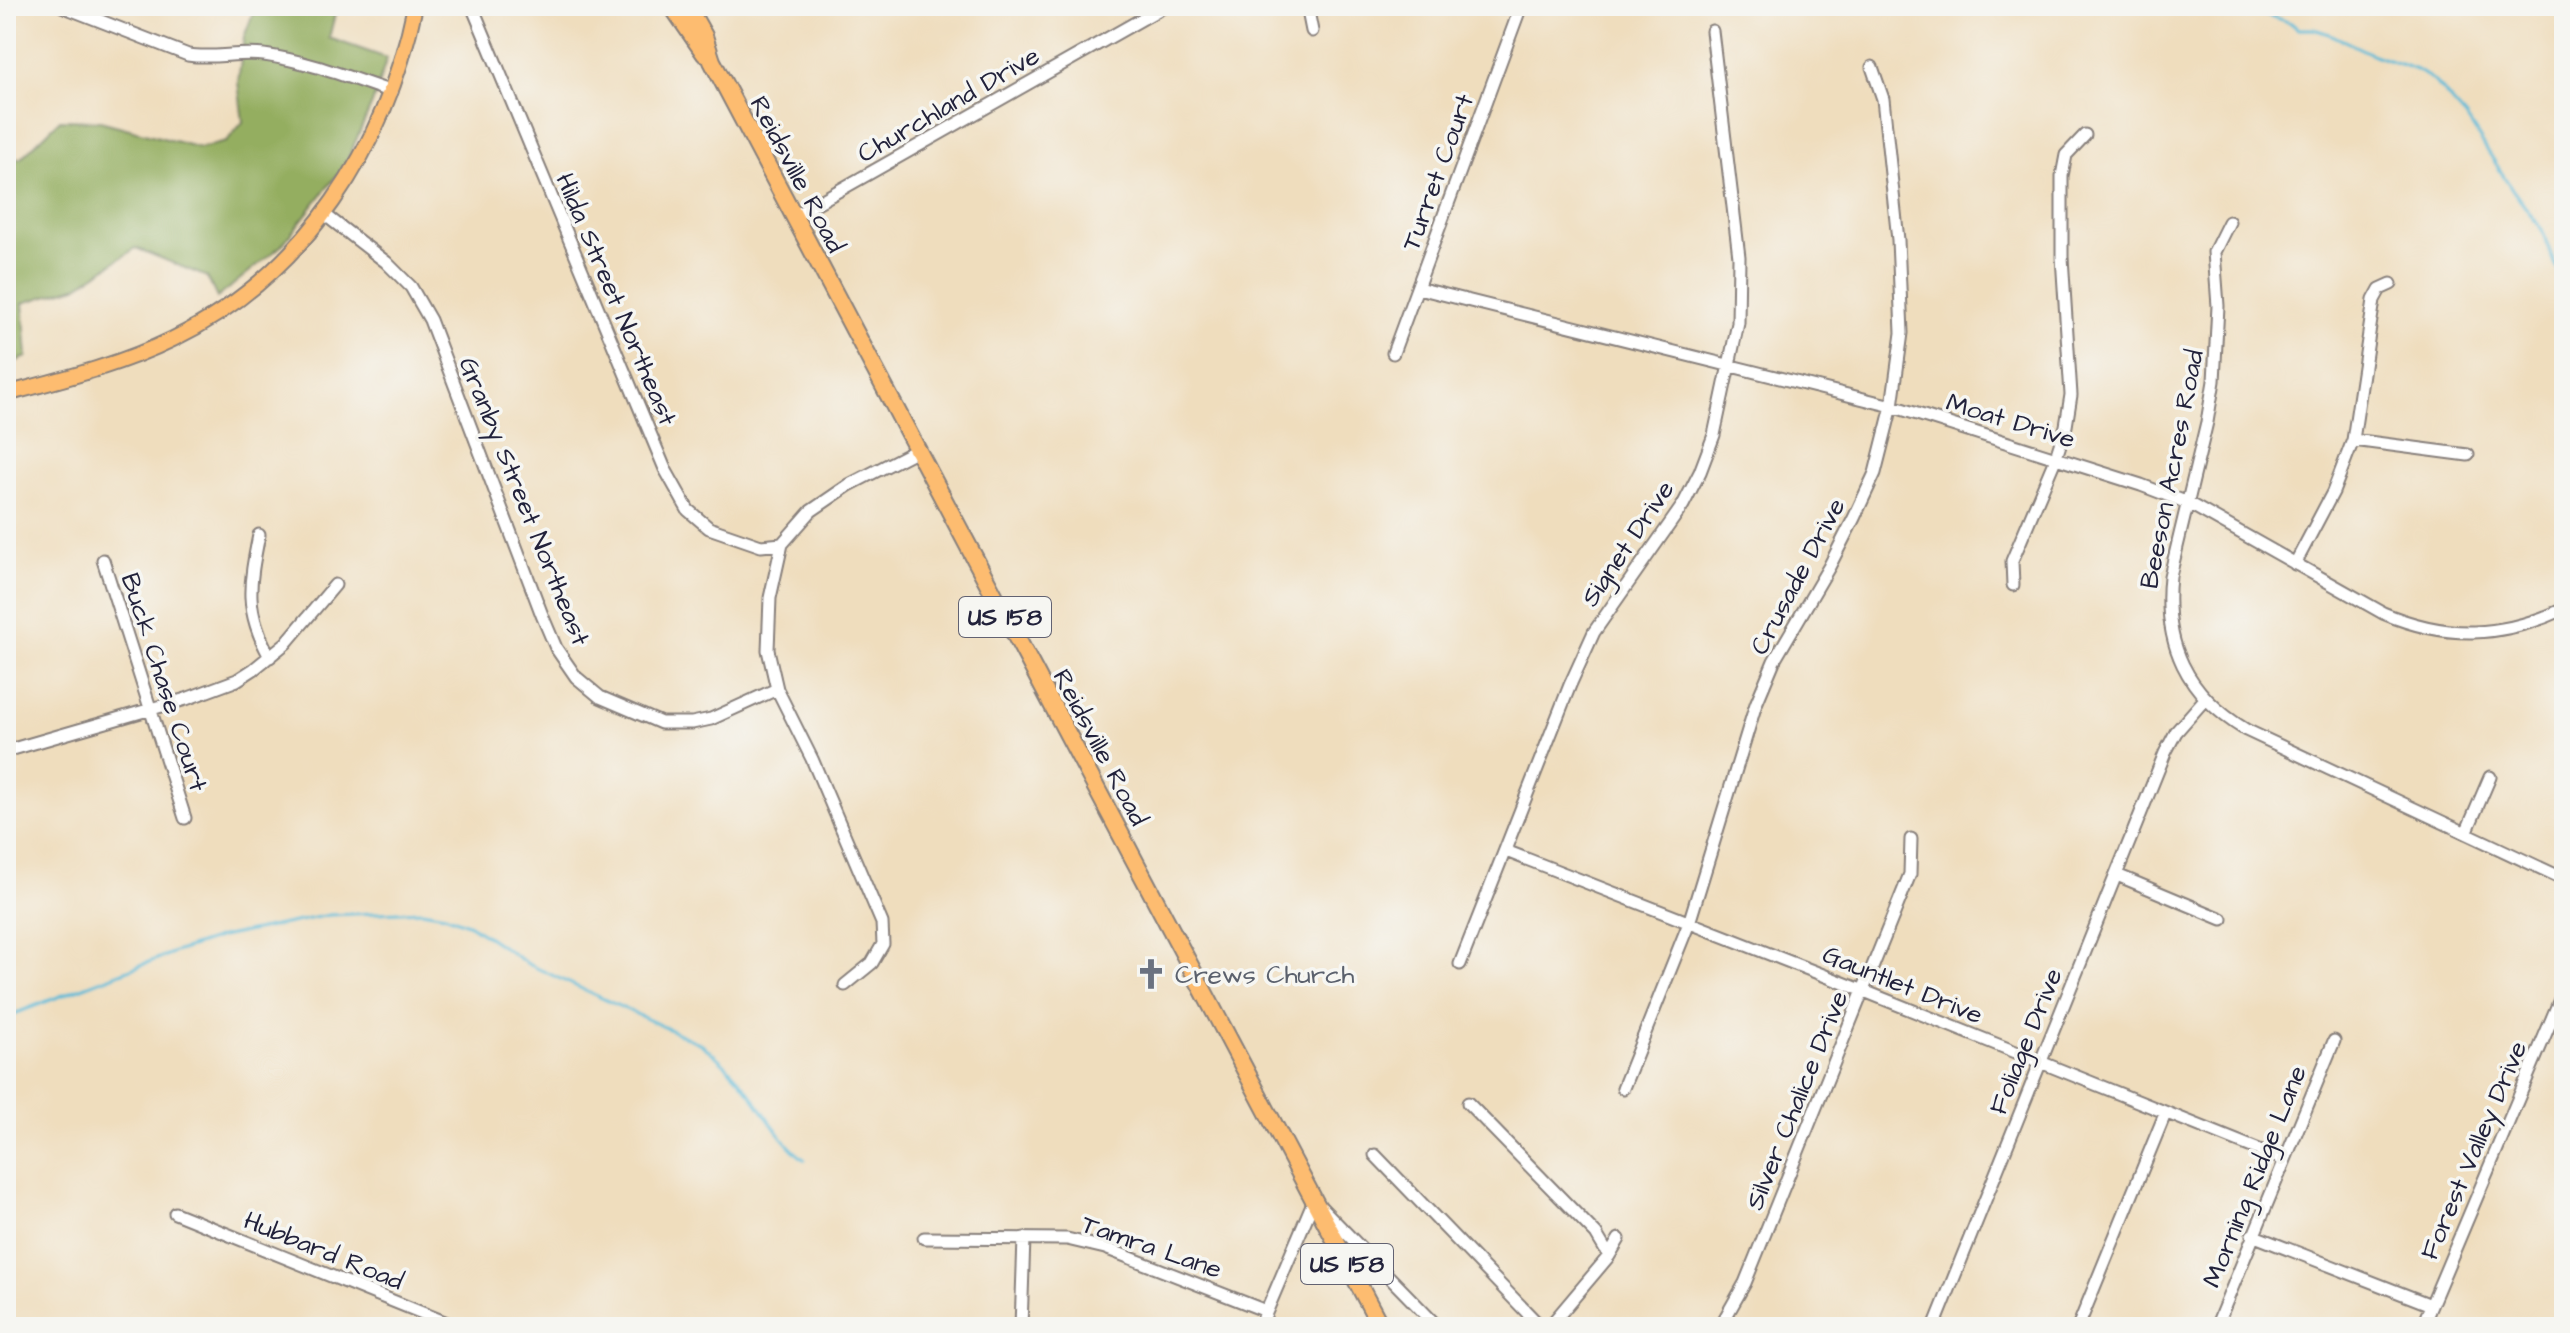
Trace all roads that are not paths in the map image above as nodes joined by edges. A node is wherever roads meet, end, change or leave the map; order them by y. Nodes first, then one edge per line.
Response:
1 (62, 6) edge
2 (415, 6) edge
3 (472, 6) edge
4 (672, 6) edge
5 (687, 6) edge
6 (1165, 6) edge
7 (1307, 6) edge
8 (1521, 6) edge
9 (1312, 31) dead end
10 (1712, 31) dead end
11 (712, 61) junction
12 (1872, 67) dead end
13 (392, 92) junction
14 (2085, 135) dead end
15 (324, 214) junction
16 (794, 216) junction
17 (2229, 222) dead end
18 (2391, 284) dead end
19 (1418, 288) junction
20 (1393, 353) dead end
21 (1728, 367) junction
22 (6, 394) edge
23 (1892, 406) junction
24 (2353, 440) junction
25 (917, 450) junction
26 (2468, 455) dead end
27 (2056, 457) junction
28 (2188, 503) junction
29 (259, 535) dead end
30 (782, 544) junction
31 (103, 560) dead end
32 (2295, 564) junction
33 (335, 585) dead end
34 (2013, 585) dead end
35 (2564, 609) edge
36 (270, 657) junction
37 (777, 689) junction
38 (2205, 699) junction
39 (152, 709) junction
40 (6, 751) edge
41 (2490, 777) dead end
42 (185, 818) dead end
43 (2466, 833) junction
44 (1911, 839) dead end
45 (1506, 851) junction
46 (2117, 875) junction
47 (2564, 879) edge
48 (2222, 919) dead end
49 (1689, 923) junction
50 (1460, 964) dead end
51 (845, 985) dead end
52 (2564, 990) edge
53 (1864, 991) junction
54 (2334, 1041) dead end
55 (2040, 1063) junction
56 (1623, 1088) dead end
57 (1468, 1103) dead end
58 (2165, 1114) junction
59 (1375, 1155) dead end
60 (2284, 1160) junction
61 (1314, 1200) junction
62 (175, 1213) dead end
63 (2252, 1235) junction
64 (924, 1238) dead end
65 (1024, 1238) junction
66 (1619, 1239) dead end
67 (1609, 1256) junction
68 (2431, 1305) junction
69 (1266, 1311) junction
70 (457, 1327) edge
71 (1021, 1327) edge
72 (1260, 1327) edge
73 (1381, 1327) edge
74 (1438, 1327) edge
75 (1541, 1327) edge
76 (1549, 1327) edge
77 (1720, 1327) edge
78 (1934, 1327) edge
79 (2078, 1327) edge
80 (2216, 1327) edge
81 (2422, 1327) edge

1 - 13 street
2 - 13 main road
3 - 30 street, Hilda Street Northeast
4 - 11 highway, Reidsville Road / US 158
5 - 11 highway, Reidsville Road / US 158
6 - 16 street, Churchland Drive
7 - 9 street
8 - 19 street, Turret Court
10 - 21 street, Signet Drive
11 - 16 highway, Reidsville Road / US 158
12 - 23 street, Crusade Drive
13 - 15 main road
14 - 27 street
15 - 22 main road
15 - 37 street, Granby Street Northeast
16 - 25 highway, Reidsville Road / US 158
17 - 28 street, Beeson Acres Road
18 - 24 street
19 - 20 street, Turret Court
19 - 21 street, Moat Drive
21 - 23 street, Moat Drive
21 - 45 street, Signet Drive
23 - 27 street, Moat Drive
23 - 49 street, Crusade Drive
24 - 26 street
24 - 32 street
25 - 30 street
25 - 61 highway, Reidsville Road / US 158
27 - 28 street, Moat Drive
27 - 34 street
28 - 32 street, Moat Drive
28 - 38 street, Beeson Acres Road
29 - 36 street
30 - 37 street
31 - 39 street, Buck Chase Court
32 - 35 street, Moat Drive
33 - 36 street
36 - 39 street
37 - 51 street
38 - 43 street, Beeson Acres Road
38 - 46 street, Foliage Drive
39 - 40 street
39 - 42 street, Buck Chase Court
41 - 43 street
43 - 47 street, Beeson Acres Road
44 - 53 street, Silver Chalice Drive
45 - 49 street, Gauntlet Drive
45 - 50 street, Signet Drive
46 - 48 street
46 - 55 street, Foliage Drive
49 - 53 street, Gauntlet Drive
49 - 56 street, Crusade Drive
52 - 68 street, Forest Valley Drive
53 - 55 street, Gauntlet Drive
53 - 77 street, Silver Chalice Drive
54 - 60 street, Morning Ridge Lane
55 - 58 street, Gauntlet Drive
55 - 78 street, Foliage Drive
57 - 67 street
58 - 60 street, Gauntlet Drive
58 - 79 street
59 - 75 street
60 - 63 street, Morning Ridge Lane
61 - 69 street
61 - 73 highway, Reidsville Road / US 158
61 - 74 street
62 - 70 street, Hubbard Road
63 - 68 street
63 - 80 street, Morning Ridge Lane
64 - 65 street, Tamra Lane
65 - 69 street, Tamra Lane
65 - 71 street
66 - 67 street
67 - 76 street
68 - 81 street, Forest Valley Drive
69 - 72 street

